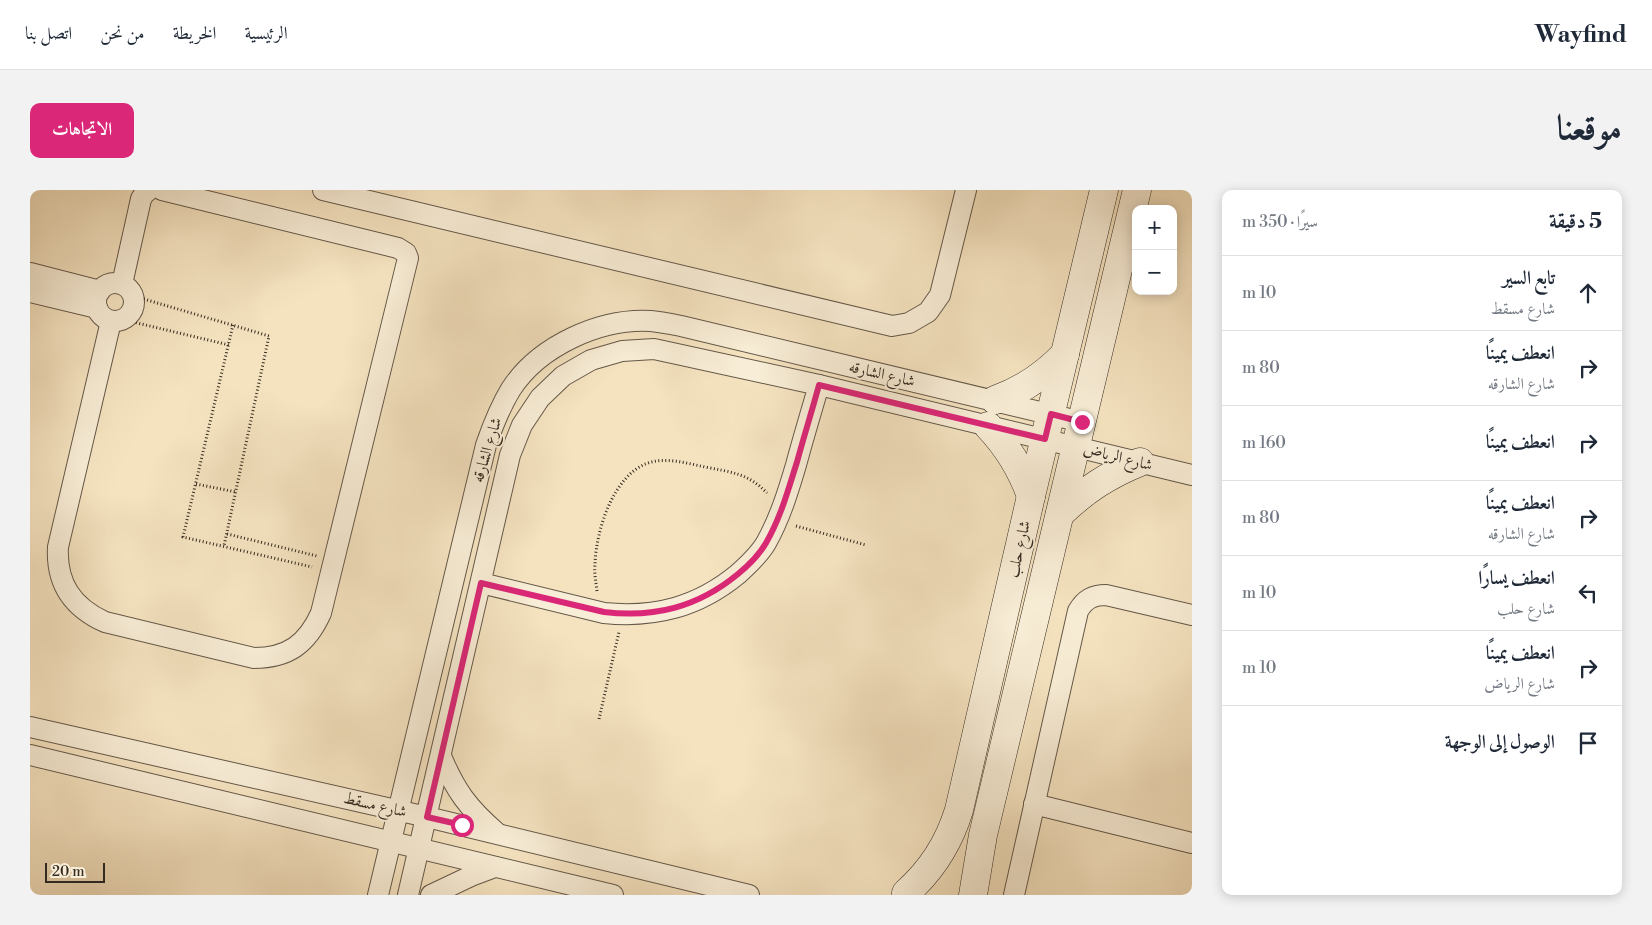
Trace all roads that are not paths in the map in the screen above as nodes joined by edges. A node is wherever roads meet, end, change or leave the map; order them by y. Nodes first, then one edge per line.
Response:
1 (149, 190) edge
2 (162, 190) edge
3 (323, 190) edge
4 (966, 190) edge
5 (1104, 190) edge
6 (1137, 190) edge
7 (30, 273) edge
8 (128, 290) junction
9 (30, 292) edge
10 (108, 310) junction
11 (1065, 354) junction
12 (819, 385) junction
13 (991, 413) junction
14 (1048, 427) junction
15 (1079, 434) junction
16 (1140, 462) junction
17 (1192, 475) edge
18 (1031, 496) junction
19 (1060, 514) junction
20 (481, 583) junction
21 (1192, 615) edge
22 (30, 727) edge
23 (30, 755) edge
24 (441, 756) junction
25 (1034, 804) junction
26 (398, 810) junction
27 (427, 817) junction
28 (498, 834) junction
29 (391, 842) junction
30 (1192, 843) edge
31 (419, 849) junction
32 (495, 867) junction
33 (905, 894) edge
34 (378, 895) edge
35 (408, 895) edge
36 (431, 895) edge
37 (613, 895) edge
38 (749, 895) edge
39 (973, 895) edge
40 (1014, 895) edge

1 - 8 street
2 - 10 street
3 - 4 street
5 - 11 street, شارع حلب
6 - 15 street, شارع حلب
7 - 10 street
8 - 10 street
8 - 10 street
9 - 10 street
11 - 13 street
11 - 14 street, شارع حلب
12 - 13 street, شارع الشارقه
12 - 20 street
12 - 20 street, شارع الشارقه
13 - 14 street, شارع الشارقه
13 - 18 street
13 - 26 street, شارع الشارقه
14 - 15 street, شارع الرياض
14 - 18 street, شارع حلب
15 - 16 street, شارع الرياض
15 - 19 street, شارع حلب
16 - 17 street, شارع الرياض
16 - 19 street
18 - 33 street, شارع حلب
19 - 39 street, شارع حلب
20 - 24 street, شارع الشارقه
21 - 25 street
22 - 26 street, شارع مسقط
23 - 29 street, شارع مسقط
24 - 27 street, شارع الشارقه
24 - 28 street
25 - 30 street
25 - 40 street
26 - 27 street, شارع مسقط
26 - 29 street, شارع الشارقه
27 - 28 street, شارع مسقط
27 - 31 street, شارع الشارقه
28 - 38 street, شارع مسقط
29 - 31 street, شارع مسقط
29 - 34 street, شارع الشارقه
31 - 32 street, شارع مسقط
31 - 35 street, شارع الشارقه
32 - 36 street
32 - 37 street, شارع مسقط

